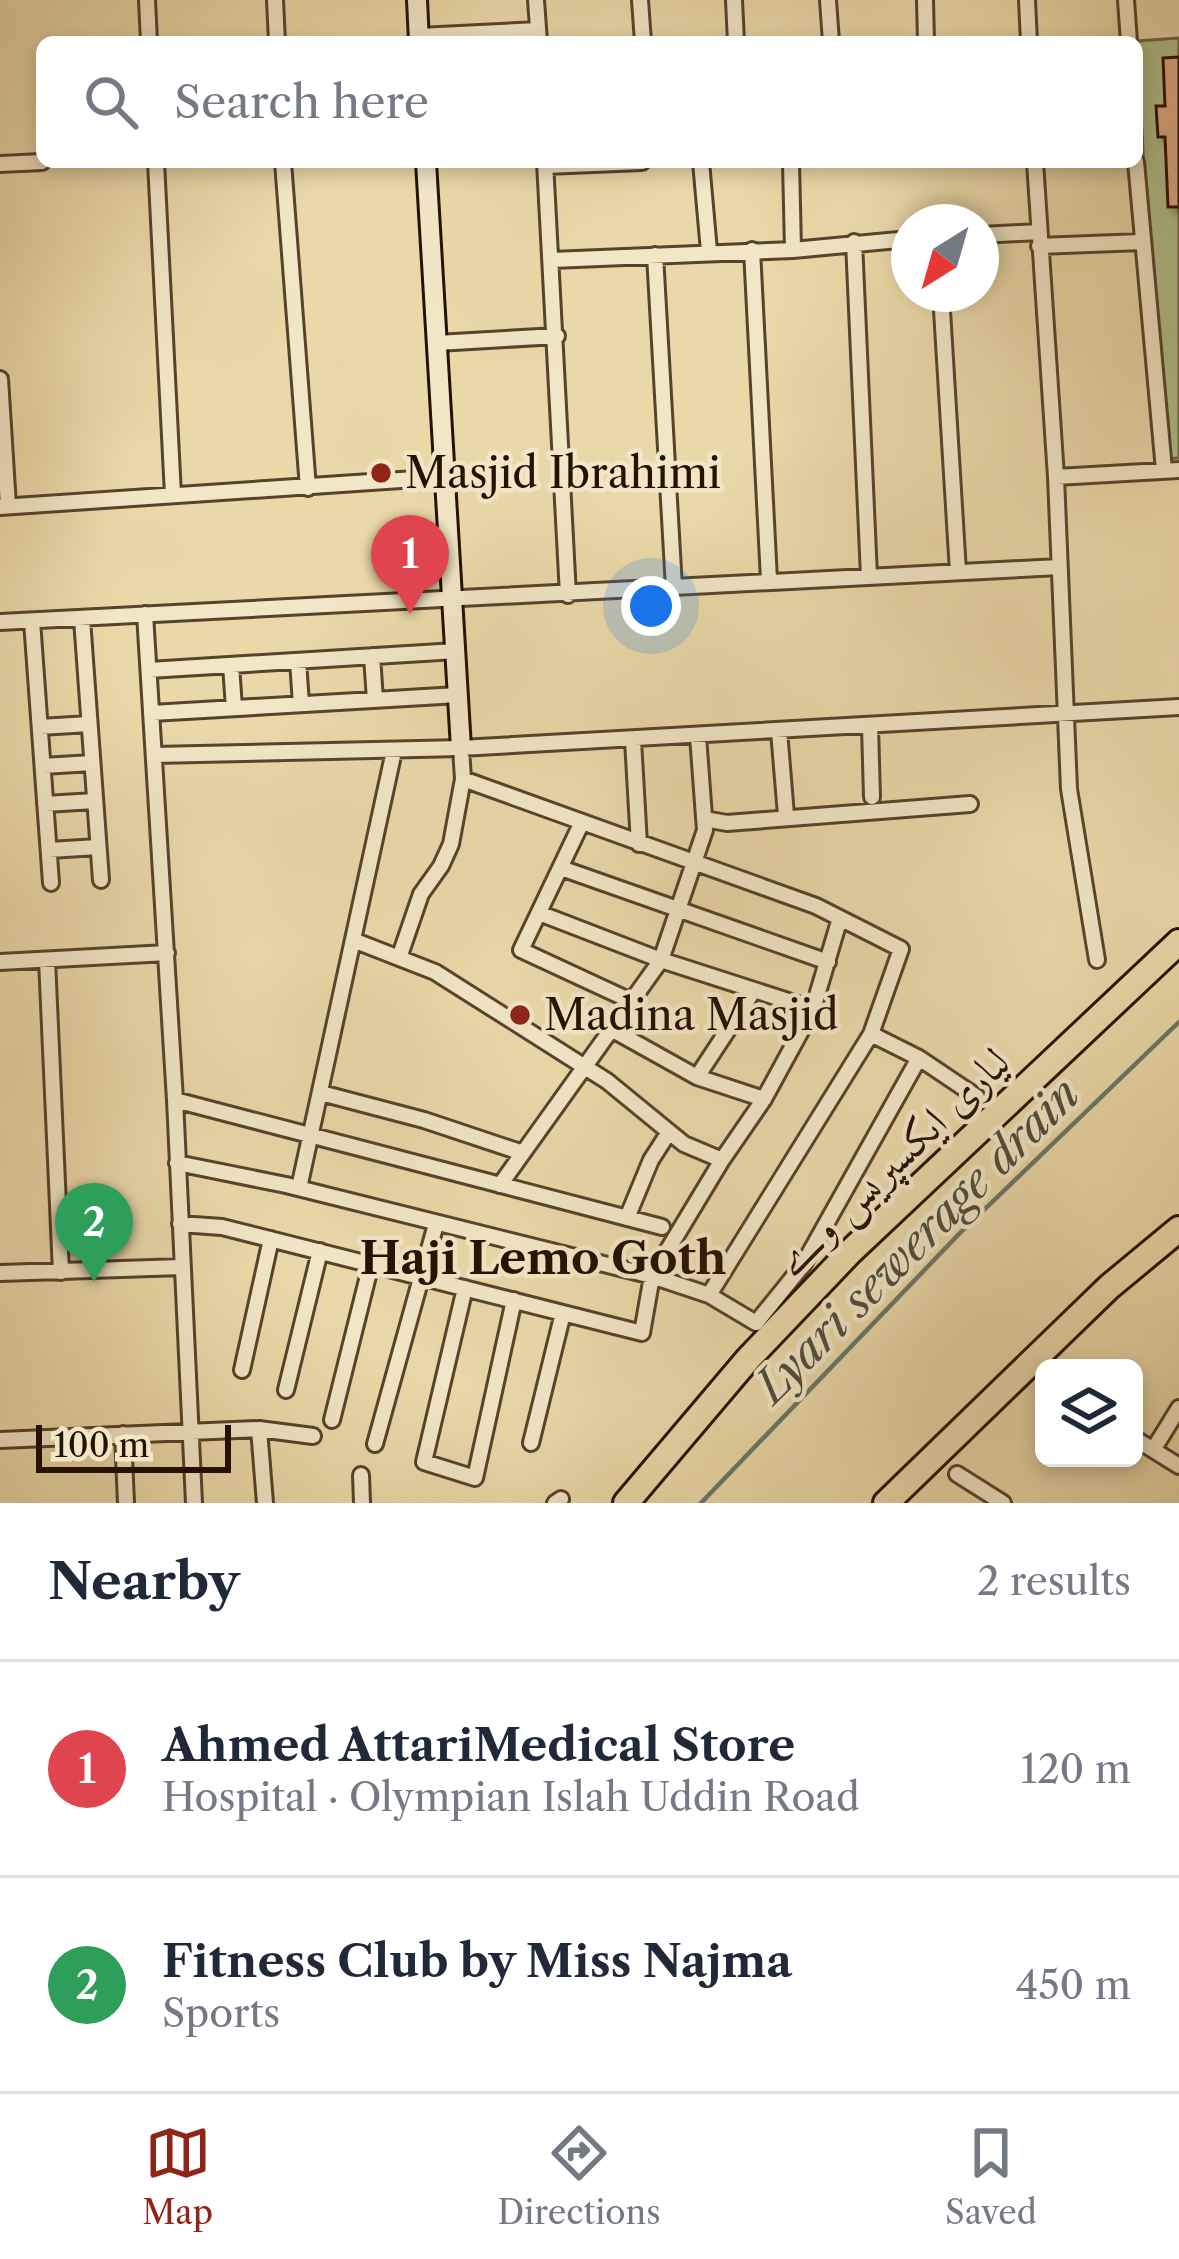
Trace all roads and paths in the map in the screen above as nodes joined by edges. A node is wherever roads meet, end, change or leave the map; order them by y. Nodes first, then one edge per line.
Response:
1 (147, 0) edge
2 (275, 0) edge
3 (417, 0) edge
4 (536, 0) edge
5 (640, 0) edge
6 (734, 0) edge
7 (828, 0) edge
8 (925, 0) edge
9 (1027, 0) edge
10 (1126, 0) edge
11 (149, 36) edge
12 (277, 36) edge
13 (419, 36) edge
14 (538, 36) edge
15 (643, 36) edge
16 (736, 36) edge
17 (830, 36) edge
18 (926, 36) edge
19 (1029, 36) edge
20 (1129, 36) edge
21 (36, 162) edge
22 (0, 164) edge
23 (156, 168) edge
24 (283, 168) edge
25 (426, 168) edge
26 (545, 168) edge
27 (702, 168) edge
28 (791, 168) edge
29 (1035, 168) edge
30 (1136, 168) edge
31 (999, 236) edge
32 (891, 239) edge
33 (1039, 239) junction
34 (854, 242) junction
35 (1141, 242) junction
36 (752, 250) junction
37 (793, 250) junction
38 (709, 251) junction
39 (655, 255) junction
40 (552, 260) junction
41 (942, 312) edge
42 (556, 336) junction
43 (437, 343) junction
44 (0, 379) edge
45 (1171, 470) edge
46 (445, 477) junction
47 (1056, 477) junction
48 (308, 488) junction
49 (173, 495) junction
50 (4, 506) edge
51 (1059, 567) junction
52 (958, 572) junction
53 (869, 576) junction
54 (769, 580) junction
55 (674, 588) junction
56 (568, 595) junction
57 (453, 597) junction
58 (146, 614) junction
59 (82, 619) junction
60 (32, 621) junction
61 (0, 622) edge
62 (456, 651) junction
63 (372, 656) junction
64 (298, 661) junction
65 (231, 664) junction
66 (149, 670) junction
67 (458, 694) junction
68 (375, 700) junction
69 (301, 704) junction
70 (1179, 707) edge
71 (234, 708) junction
72 (152, 713) junction
73 (1066, 714) junction
74 (89, 724) junction
75 (870, 726) junction
76 (40, 728) junction
77 (779, 731) junction
78 (698, 736) junction
79 (633, 740) junction
80 (461, 748) junction
81 (394, 751) junction
82 (154, 754) junction
83 (92, 763) junction
84 (43, 766) junction
85 (464, 779) junction
86 (872, 797) dead end
87 (95, 801) junction
88 (45, 804) junction
89 (970, 804) dead end
90 (785, 815) dead end
91 (704, 819) junction
92 (582, 823) junction
93 (640, 844) junction
94 (98, 847) junction
95 (49, 850) junction
96 (694, 863) junction
97 (561, 868) junction
98 (101, 880) dead end
99 (51, 883) dead end
100 (678, 910) junction
101 (539, 913) junction
102 (840, 918) junction
103 (353, 940) junction
104 (1179, 942) edge
105 (167, 953) junction
106 (399, 958) junction
107 (47, 960) junction
108 (661, 960) junction
109 (1097, 960) dead end
110 (0, 962) edge
111 (828, 962) junction
112 (754, 991) junction
113 (631, 1001) junction
114 (813, 1009) junction
115 (611, 1029) junction
116 (871, 1034) junction
117 (919, 1058) junction
118 (584, 1066) junction
119 (697, 1078) junction
120 (321, 1093) junction
121 (977, 1097) dead end
122 (176, 1100) junction
123 (764, 1100) junction
124 (669, 1132) junction
125 (312, 1133) junction
126 (523, 1153) junction
127 (722, 1160) junction
128 (177, 1163) junction
129 (500, 1185) junction
130 (299, 1188) junction
131 (627, 1218) junction
132 (180, 1224) junction
133 (436, 1224) junction
134 (662, 1227) dead end
135 (1179, 1229) edge
136 (271, 1239) junction
137 (320, 1251) junction
138 (371, 1264) junction
139 (182, 1267) junction
140 (61, 1272) junction
141 (0, 1273) edge
142 (422, 1276) junction
143 (652, 1276) junction
144 (465, 1288) junction
145 (709, 1295) junction
146 (514, 1300) junction
147 (563, 1313) junction
148 (242, 1370) dead end
149 (286, 1390) dead end
150 (1179, 1408) edge
151 (332, 1420) dead end
152 (259, 1429) junction
153 (189, 1430) junction
154 (123, 1434) junction
155 (314, 1436) dead end
156 (0, 1439) edge
157 (530, 1443) dead end
158 (375, 1444) dead end
159 (1143, 1444) edge
160 (1153, 1450) junction
161 (1179, 1466) edge
162 (957, 1474) dead end
163 (361, 1475) dead end
164 (126, 1503) edge
165 (194, 1503) edge
166 (265, 1503) edge
167 (362, 1503) edge
168 (626, 1503) edge
169 (886, 1503) edge
170 (1004, 1503) edge

1 - 11 street
2 - 12 street
3 - 13 street
4 - 14 street
5 - 15 street
6 - 16 street
7 - 17 street
8 - 18 street
9 - 19 street
10 - 20 street
21 - 22 street
23 - 49 street
24 - 48 street
25 - 43 street
26 - 40 street
27 - 38 street
28 - 37 street
29 - 33 street
30 - 35 street
31 - 33 street
32 - 34 street
33 - 35 street
33 - 47 street
34 - 37 street
34 - 53 street
35 - 45 street
36 - 37 street
36 - 38 street
36 - 54 street
38 - 39 street
39 - 40 street
39 - 55 street
40 - 42 street
41 - 52 street
42 - 43 street
42 - 56 street
43 - 46 street
44 - 50 street
45 - 47 street
46 - 48 street
46 - 57 street
47 - 51 street
48 - 49 street
49 - 50 street
51 - 52 street
51 - 73 street
52 - 53 street
53 - 54 street
54 - 55 street
55 - 56 street
56 - 57 street
57 - 58 street
57 - 62 street
58 - 59 street
58 - 66 street
59 - 60 street
59 - 74 street
60 - 61 street
60 - 76 street
62 - 63 street
62 - 67 street
63 - 64 street
63 - 68 street
64 - 65 street
64 - 69 street
65 - 66 street
65 - 71 street
66 - 72 street
67 - 68 street
67 - 80 street
68 - 69 street
69 - 71 street
70 - 73 street
71 - 72 street
72 - 82 street
73 - 75 street
73 - 109 street
74 - 76 street
74 - 83 street
75 - 77 street
75 - 86 street
76 - 84 street
77 - 78 street
77 - 90 street
78 - 79 street
78 - 91 street
79 - 80 street
79 - 93 street
80 - 81 street
80 - 85 street
81 - 82 street
81 - 103 street
82 - 105 street
83 - 84 street
83 - 87 street
84 - 88 street
85 - 92 street
85 - 106 street
87 - 88 street
87 - 94 street
88 - 95 street
89 - 91 street
91 - 96 street
92 - 93 street
92 - 97 street
93 - 96 street
94 - 95 street
94 - 98 street
95 - 99 street
96 - 100 street
96 - 102 street
97 - 100 street
97 - 101 street
100 - 108 street
100 - 111 street
101 - 108 street
101 - 113 street
102 - 111 street
102 - 116 street
103 - 106 street
103 - 120 street
104 - 168 highway, لیاری ایکسپریس وے
105 - 107 street
105 - 122 street
106 - 118 street
107 - 110 street
107 - 140 street
108 - 112 street
108 - 113 street
111 - 114 street
112 - 114 street
112 - 119 street
113 - 115 street
114 - 123 street
115 - 118 street
115 - 119 street
116 - 117 street
116 - 145 street
117 - 121 street
117 - 145 street
118 - 124 street
118 - 126 street
119 - 123 street
120 - 125 street
120 - 126 street
122 - 125 street
122 - 128 street
123 - 127 street
124 - 127 street
124 - 131 street
125 - 129 street
125 - 130 street
126 - 129 street
127 - 143 street
128 - 130 street
128 - 132 street
129 - 131 street
130 - 133 street
131 - 134 street
132 - 136 street
132 - 139 street
133 - 142 street
133 - 143 street
135 - 169 highway
136 - 137 street
136 - 148 street
137 - 138 street
137 - 149 street
138 - 142 street
138 - 151 street
139 - 140 street
139 - 153 street
140 - 141 street
142 - 144 street
142 - 158 street
143 - 145 street
143 - 147 street
144 - 146 street
144 - 146 street
146 - 147 street
147 - 157 street
150 - 160 street
152 - 153 street
152 - 155 street
152 - 166 street
153 - 154 street
153 - 165 street
154 - 156 street
154 - 164 street
159 - 160 street
160 - 161 street
162 - 170 street
163 - 167 street

